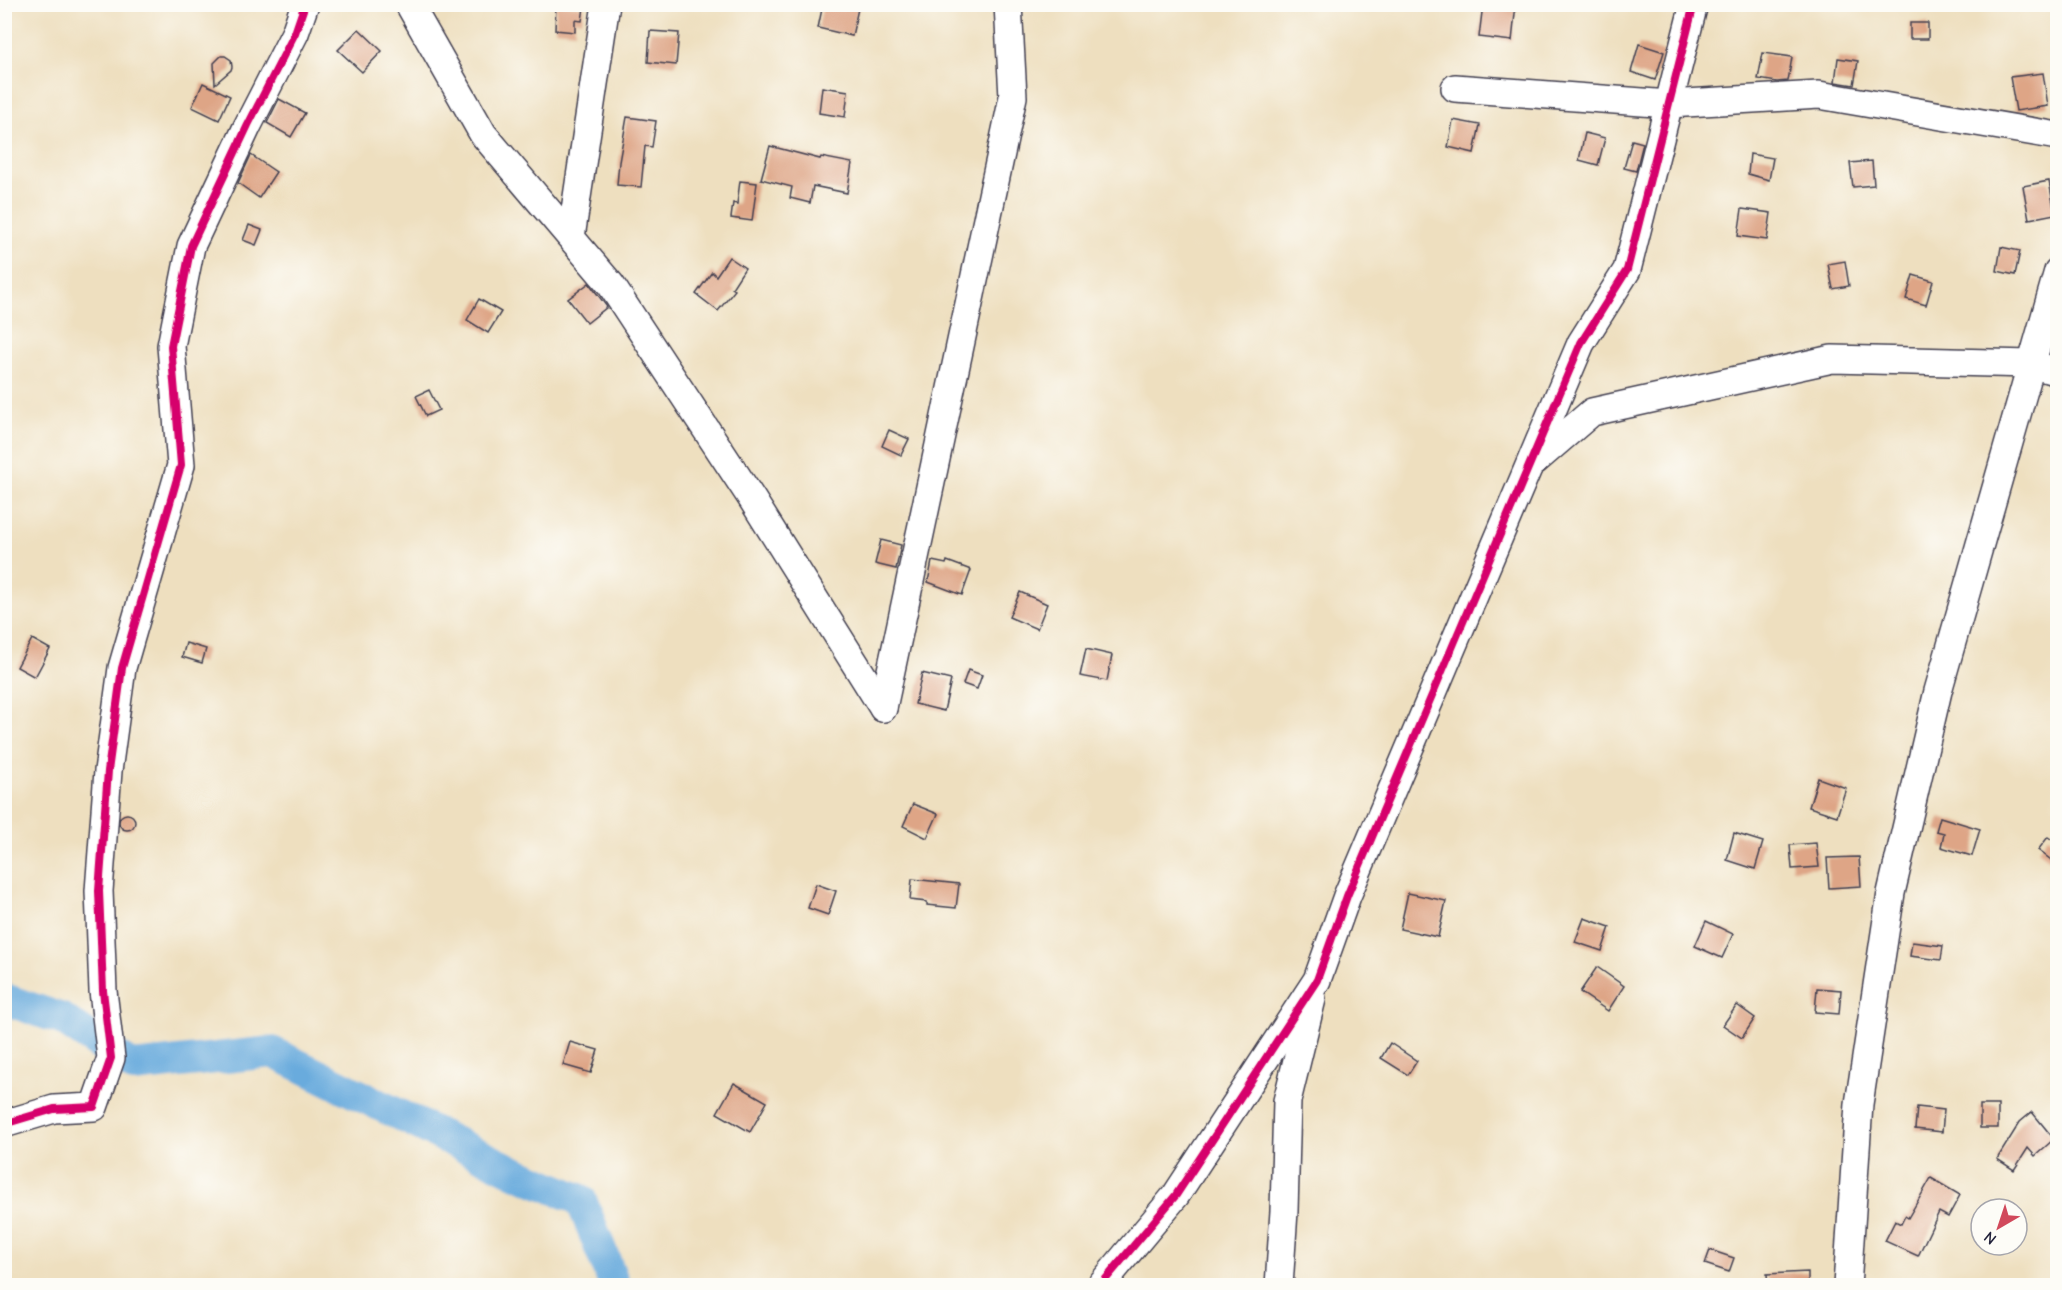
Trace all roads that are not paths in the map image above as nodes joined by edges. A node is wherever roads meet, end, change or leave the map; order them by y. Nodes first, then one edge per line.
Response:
1 (305, 4) edge
2 (409, 4) edge
3 (1008, 4) edge
4 (1694, 4) edge
5 (607, 7) edge
6 (1455, 88) dead end
7 (1669, 104) junction
8 (2058, 136) edge
9 (571, 237) junction
10 (2058, 271) edge
11 (2031, 364) junction
12 (2058, 372) edge
13 (1529, 466) junction
14 (1317, 980) junction
15 (4, 1124) edge
16 (1100, 1286) edge
17 (1278, 1286) edge
18 (1847, 1286) edge

1 - 15 street
2 - 9 street
3 - 9 street
4 - 7 street
5 - 9 street
6 - 7 street
7 - 8 street
7 - 13 street
10 - 11 street
11 - 12 street
11 - 13 street
11 - 18 street
13 - 14 street
14 - 16 street
14 - 17 street

